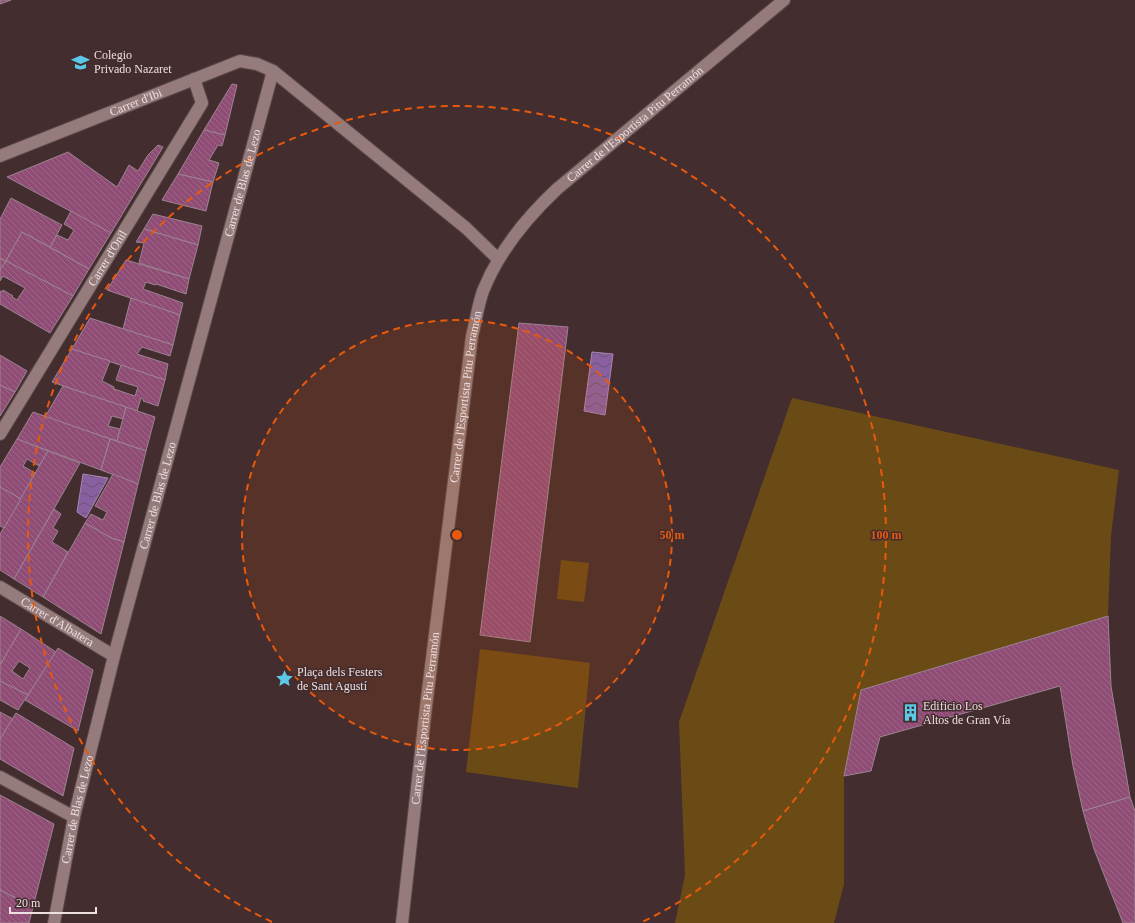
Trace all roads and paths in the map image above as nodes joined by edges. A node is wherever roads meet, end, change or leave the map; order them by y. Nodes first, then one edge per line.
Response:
1 (784, 0) edge
2 (273, 71) junction
3 (194, 79) junction
4 (0, 156) edge
5 (498, 259) junction
6 (0, 434) edge
7 (0, 587) edge
8 (114, 656) junction
9 (0, 777) edge
10 (74, 817) junction
11 (54, 923) edge
12 (402, 923) edge

1 - 5 street, Carrer de l'Esportista Pitu Perramón
2 - 3 street, Carrer d'Ibi
2 - 5 street, Carrer d'Ibi
2 - 8 street, Carrer de Blas de Lezo
3 - 4 street, Carrer d'Ibi
3 - 6 street, Carrer d'Onil
5 - 12 street, Carrer de l'Esportista Pitu Perramón
7 - 8 street, Carrer d'Albatera
8 - 10 street, Carrer de Blas de Lezo
9 - 10 street
10 - 11 street, Carrer de Blas de Lezo

